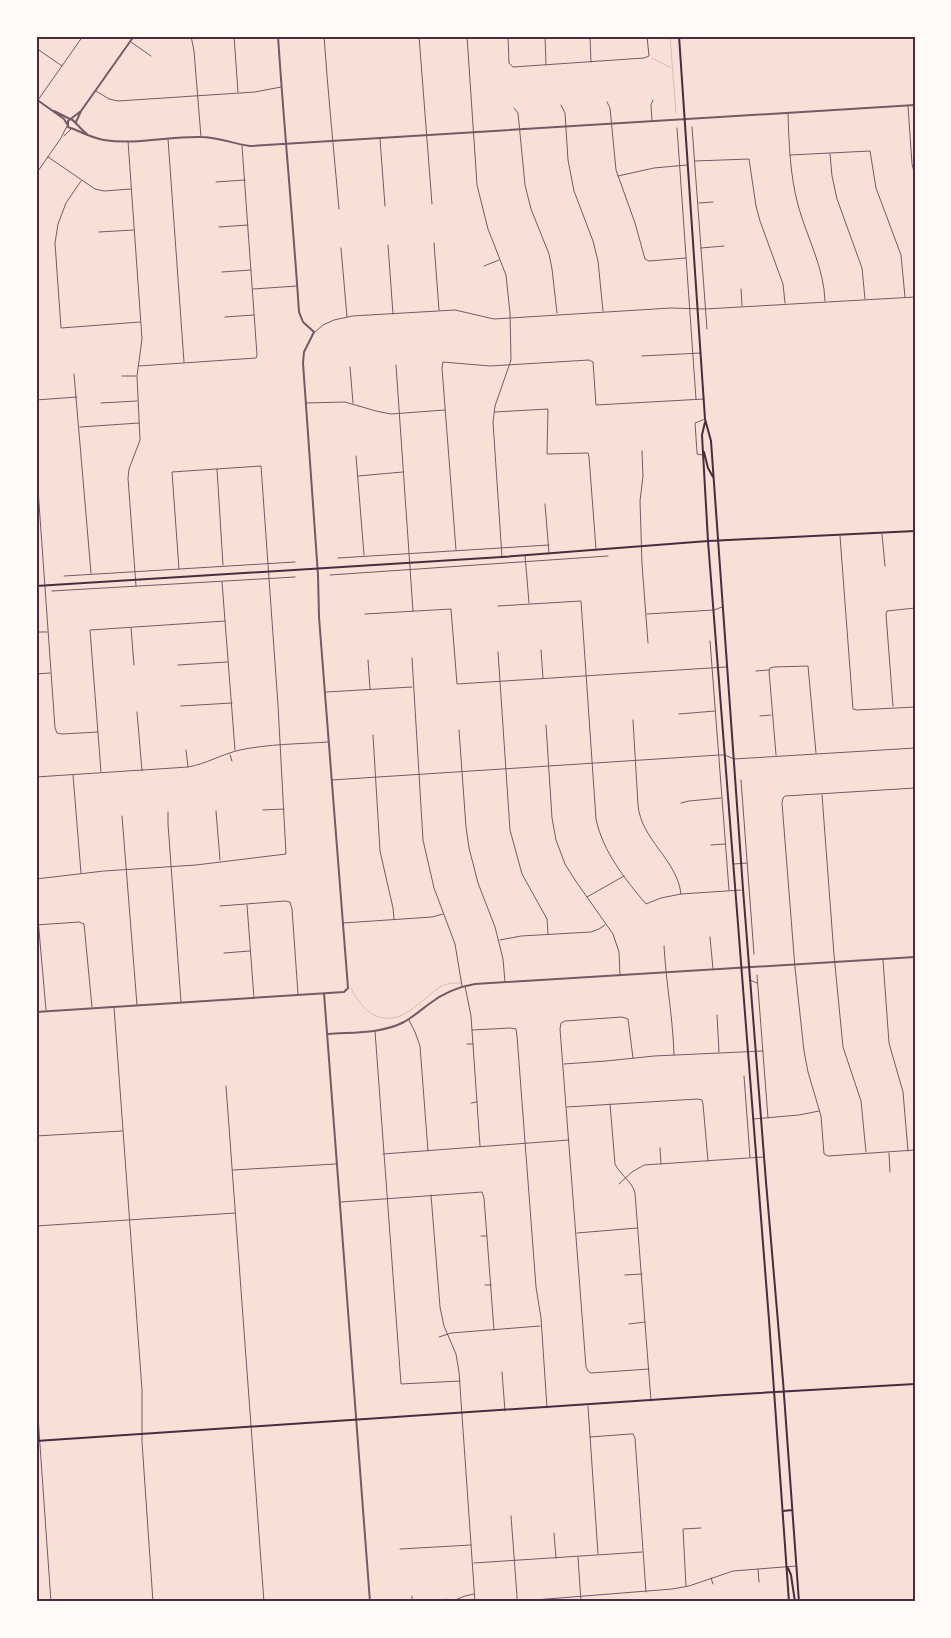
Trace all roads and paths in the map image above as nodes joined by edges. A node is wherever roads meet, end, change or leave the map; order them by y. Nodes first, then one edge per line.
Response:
1 (83, 36) edge
2 (134, 36) edge
3 (191, 36) edge
4 (234, 36) edge
5 (278, 36) edge
6 (324, 36) edge
7 (419, 36) edge
8 (467, 36) edge
9 (508, 36) edge
10 (544, 36) edge
11 (590, 36) edge
12 (648, 36) edge
13 (679, 36) edge
14 (130, 41) junction
15 (36, 48) edge
16 (151, 56) dead end
17 (592, 62) junction
18 (546, 65) junction
19 (62, 66) junction
20 (281, 87) junction
21 (96, 90) junction
22 (238, 93) junction
23 (198, 95) junction
24 (37, 99) edge
25 (653, 100) dead end
26 (607, 102) dead end
27 (561, 105) dead end
28 (908, 105) junction
29 (915, 105) edge
30 (514, 108) dead end
31 (53, 111) junction
32 (81, 111) junction
33 (788, 112) junction
34 (71, 119) junction
35 (685, 119) junction
36 (652, 121) junction
37 (76, 123) junction
38 (612, 123) junction
39 (67, 125) junction
40 (566, 126) junction
41 (72, 128) junction
42 (676, 128) dead end
43 (692, 128) dead end
44 (519, 129) junction
45 (473, 132) junction
46 (87, 135) junction
47 (426, 135) junction
48 (201, 137) junction
49 (61, 138) junction
50 (168, 138) junction
51 (380, 138) junction
52 (128, 141) junction
53 (333, 141) junction
54 (287, 144) junction
55 (242, 145) junction
56 (911, 148) junction
57 (915, 148) edge
58 (830, 153) junction
59 (790, 155) junction
60 (48, 157) junction
61 (695, 161) junction
62 (688, 165) junction
63 (680, 166) junction
64 (36, 174) edge
65 (618, 176) junction
66 (915, 176) edge
67 (245, 180) junction
68 (81, 181) junction
69 (216, 182) dead end
70 (132, 189) junction
71 (713, 202) dead end
72 (432, 204) dead end
73 (698, 204) junction
74 (385, 206) dead end
75 (339, 209) dead end
76 (248, 225) junction
77 (219, 227) dead end
78 (135, 230) junction
79 (100, 232) dead end
80 (434, 243) dead end
81 (388, 244) dead end
82 (724, 246) dead end
83 (342, 248) dead end
84 (701, 248) junction
85 (686, 258) junction
86 (500, 259) junction
87 (484, 266) dead end
88 (251, 270) junction
89 (222, 272) dead end
90 (298, 286) junction
91 (253, 289) junction
92 (741, 289) dead end
93 (905, 297) junction
94 (915, 297) edge
95 (866, 300) junction
96 (825, 302) junction
97 (785, 304) junction
98 (742, 307) junction
99 (690, 308) junction
100 (698, 308) junction
101 (705, 309) junction
102 (439, 311) junction
103 (603, 312) junction
104 (393, 314) junction
105 (254, 315) junction
106 (557, 315) junction
107 (225, 317) dead end
108 (347, 317) junction
109 (510, 318) junction
110 (141, 322) junction
111 (706, 329) dead end
112 (314, 332) junction
113 (692, 353) junction
114 (701, 353) junction
115 (642, 356) dead end
116 (184, 363) junction
117 (396, 365) dead end
118 (510, 365) junction
119 (138, 366) junction
120 (350, 367) dead end
121 (74, 374) dead end
122 (122, 376) dead end
123 (136, 376) junction
124 (77, 397) junction
125 (696, 399) junction
126 (704, 399) junction
127 (36, 400) edge
128 (138, 401) junction
129 (100, 403) dead end
130 (306, 404) junction
131 (352, 404) junction
132 (446, 410) junction
133 (494, 412) junction
134 (400, 413) junction
135 (705, 419) junction
136 (140, 423) junction
137 (80, 427) junction
138 (703, 448) junction
139 (642, 450) dead end
140 (703, 455) junction
141 (356, 456) dead end
142 (36, 461) edge
143 (218, 469) junction
144 (404, 472) junction
145 (358, 476) junction
146 (714, 477) junction
147 (545, 504) dead end
148 (915, 531) edge
149 (882, 533) junction
150 (840, 535) junction
151 (708, 541) junction
152 (718, 541) junction
153 (549, 545) junction
154 (642, 546) junction
155 (502, 548) junction
156 (596, 549) junction
157 (456, 550) junction
158 (549, 553) junction
159 (410, 554) junction
160 (526, 555) junction
161 (364, 556) junction
162 (608, 556) dead end
163 (502, 557) junction
164 (338, 558) dead end
165 (295, 562) dead end
166 (410, 562) junction
167 (526, 562) junction
168 (267, 563) junction
169 (223, 566) junction
170 (885, 566) dead end
171 (318, 568) junction
172 (179, 569) junction
173 (411, 569) junction
174 (135, 571) junction
175 (268, 572) junction
176 (91, 574) junction
177 (330, 574) dead end
178 (64, 576) dead end
179 (295, 577) dead end
180 (268, 578) junction
181 (136, 580) junction
182 (222, 581) junction
183 (45, 585) junction
184 (36, 586) edge
185 (136, 586) junction
186 (52, 591) dead end
187 (529, 604) junction
188 (498, 606) dead end
189 (723, 607) junction
190 (915, 608) edge
191 (714, 610) junction
192 (414, 611) junction
193 (365, 614) dead end
194 (646, 614) junction
195 (225, 621) junction
196 (131, 627) junction
197 (36, 632) edge
198 (48, 632) junction
199 (710, 641) dead end
200 (648, 643) dead end
201 (541, 650) dead end
202 (498, 652) dead end
203 (412, 658) dead end
204 (368, 660) dead end
205 (228, 662) junction
206 (134, 665) dead end
207 (178, 665) dead end
208 (718, 667) junction
209 (727, 667) junction
210 (712, 668) junction
211 (770, 669) junction
212 (756, 670) dead end
213 (52, 673) junction
214 (36, 674) edge
215 (587, 676) junction
216 (543, 678) junction
217 (500, 681) junction
218 (413, 687) junction
219 (370, 689) junction
220 (325, 692) junction
221 (232, 703) junction
222 (181, 706) dead end
223 (915, 707) edge
224 (893, 708) junction
225 (715, 711) junction
226 (137, 712) dead end
227 (679, 714) dead end
228 (772, 715) junction
229 (760, 716) dead end
230 (633, 720) dead end
231 (546, 725) dead end
232 (460, 730) dead end
233 (98, 732) junction
234 (373, 736) dead end
235 (329, 742) junction
236 (279, 746) junction
237 (915, 748) edge
238 (186, 750) dead end
239 (235, 751) junction
240 (230, 753) junction
241 (725, 754) junction
242 (816, 754) junction
243 (719, 755) junction
244 (776, 756) junction
245 (734, 759) junction
246 (635, 760) junction
247 (232, 761) dead end
248 (592, 763) junction
249 (549, 766) junction
250 (188, 767) junction
251 (506, 769) junction
252 (142, 771) junction
253 (462, 772) junction
254 (101, 773) junction
255 (419, 774) junction
256 (73, 775) junction
257 (36, 777) edge
258 (375, 777) junction
259 (331, 780) junction
260 (741, 780) dead end
261 (736, 784) junction
262 (742, 787) junction
263 (915, 788) edge
264 (822, 794) junction
265 (722, 798) junction
266 (681, 804) dead end
267 (284, 809) junction
268 (263, 810) dead end
269 (216, 811) dead end
270 (168, 812) dead end
271 (122, 816) dead end
272 (725, 844) junction
273 (711, 845) dead end
274 (220, 861) junction
275 (748, 862) junction
276 (742, 863) junction
277 (734, 864) junction
278 (171, 867) junction
279 (127, 869) junction
280 (81, 873) junction
281 (625, 876) junction
282 (36, 879) edge
283 (736, 890) junction
284 (743, 890) junction
285 (729, 891) junction
286 (682, 894) junction
287 (36, 896) edge
288 (587, 897) junction
289 (246, 904) junction
290 (220, 906) dead end
291 (443, 914) junction
292 (394, 919) junction
293 (343, 922) junction
294 (606, 924) junction
295 (36, 925) edge
296 (39, 925) junction
297 (548, 934) junction
298 (710, 937) dead end
299 (499, 940) junction
300 (664, 946) dead end
301 (754, 947) junction
302 (250, 951) junction
303 (748, 951) junction
304 (224, 953) dead end
305 (754, 954) dead end
306 (915, 957) edge
307 (883, 959) junction
308 (834, 961) junction
309 (794, 964) junction
310 (742, 967) junction
311 (750, 967) junction
312 (713, 969) junction
313 (665, 972) junction
314 (620, 975) junction
315 (758, 975) dead end
316 (750, 980) junction
317 (505, 982) junction
318 (758, 983) junction
319 (464, 986) junction
320 (324, 993) junction
321 (298, 995) junction
322 (254, 998) junction
323 (181, 1002) junction
324 (137, 1005) junction
325 (114, 1007) junction
326 (92, 1008) junction
327 (46, 1011) junction
328 (36, 1012) edge
329 (716, 1016) dead end
330 (408, 1020) junction
331 (375, 1030) junction
332 (472, 1030) junction
333 (328, 1034) junction
334 (467, 1044) dead end
335 (473, 1044) junction
336 (756, 1051) junction
337 (763, 1051) junction
338 (748, 1052) junction
339 (719, 1054) junction
340 (674, 1055) junction
341 (633, 1058) junction
342 (563, 1064) junction
343 (744, 1076) dead end
344 (750, 1080) junction
345 (744, 1085) junction
346 (226, 1086) dead end
347 (477, 1102) junction
348 (471, 1103) dead end
349 (610, 1104) junction
350 (566, 1107) junction
351 (819, 1111) junction
352 (761, 1118) junction
353 (768, 1118) junction
354 (753, 1119) junction
355 (123, 1131) junction
356 (36, 1136) edge
357 (569, 1140) junction
358 (525, 1144) junction
359 (480, 1147) junction
360 (660, 1148) dead end
361 (915, 1150) edge
362 (428, 1151) junction
363 (908, 1151) junction
364 (889, 1152) junction
365 (866, 1153) junction
366 (383, 1154) junction
367 (764, 1157) junction
368 (750, 1158) junction
369 (756, 1158) junction
370 (708, 1161) junction
371 (337, 1164) junction
372 (661, 1164) junction
373 (232, 1170) junction
374 (890, 1172) dead end
375 (625, 1178) junction
376 (618, 1184) dead end
377 (431, 1195) junction
378 (386, 1198) junction
379 (340, 1202) junction
380 (235, 1213) junction
381 (130, 1220) junction
382 (36, 1226) edge
383 (638, 1228) junction
384 (576, 1233) junction
385 (481, 1236) dead end
386 (487, 1236) junction
387 (642, 1274) junction
388 (625, 1275) dead end
389 (485, 1285) dead end
390 (491, 1285) junction
391 (645, 1322) junction
392 (629, 1324) dead end
393 (541, 1326) junction
394 (494, 1330) junction
395 (447, 1334) junction
396 (439, 1337) dead end
397 (649, 1369) junction
398 (502, 1372) dead end
399 (460, 1381) junction
400 (915, 1384) edge
401 (36, 1388) edge
402 (774, 1392) junction
403 (784, 1392) junction
404 (651, 1401) junction
405 (588, 1405) junction
406 (547, 1408) junction
407 (505, 1411) junction
408 (462, 1414) junction
409 (357, 1420) junction
410 (252, 1427) junction
411 (142, 1435) junction
412 (590, 1437) junction
413 (36, 1441) edge
414 (40, 1441) junction
415 (792, 1510) junction
416 (783, 1511) junction
417 (511, 1516) dead end
418 (702, 1528) dead end
419 (554, 1533) dead end
420 (471, 1545) junction
421 (400, 1549) dead end
422 (642, 1552) junction
423 (598, 1555) junction
424 (578, 1556) junction
425 (556, 1558) junction
426 (514, 1560) junction
427 (473, 1563) junction
428 (796, 1566) junction
429 (787, 1567) junction
430 (758, 1569) junction
431 (711, 1578) junction
432 (759, 1582) dead end
433 (714, 1584) dead end
434 (686, 1587) junction
435 (646, 1592) junction
436 (475, 1594) junction
437 (412, 1596) dead end
438 (581, 1597) junction
439 (449, 1601) edge
440 (51, 1602) edge
441 (153, 1602) edge
442 (264, 1602) edge
443 (370, 1602) edge
444 (412, 1602) edge
445 (476, 1602) edge
446 (581, 1602) edge
447 (789, 1602) edge
448 (795, 1602) edge
449 (799, 1602) edge

1 - 19 street
2 - 14 street
3 - 23 street
4 - 22 street
5 - 20 street
6 - 53 street
7 - 47 street
8 - 45 street
9 - 18 street
10 - 18 street
11 - 17 street
12 - 17 street
13 - 35 main road
14 - 16 street
14 - 21 street
15 - 19 street
17 - 18 street
19 - 24 street
20 - 22 street
20 - 54 street
21 - 23 street
21 - 32 street
22 - 23 street
23 - 48 street
24 - 31 street
25 - 36 street
26 - 38 street
27 - 40 street
28 - 29 street
28 - 33 street
28 - 56 street
30 - 44 street
31 - 34 street
31 - 39 street
32 - 34 street
32 - 37 street
33 - 35 street
33 - 59 street
34 - 37 street
34 - 39 street
35 - 36 street
35 - 62 main road
36 - 38 street
37 - 41 street
37 - 46 street
38 - 40 street
38 - 65 street
39 - 41 street
39 - 49 street
40 - 44 street
40 - 103 street
41 - 46 street
41 - 49 street
42 - 63 street
43 - 61 street
44 - 45 street
44 - 106 street
45 - 47 street
45 - 86 street
46 - 52 street
47 - 51 street
47 - 72 street
48 - 50 street
48 - 55 street
49 - 60 street
50 - 52 street
50 - 116 street
51 - 53 street
51 - 74 street
52 - 70 street
53 - 54 street
53 - 75 street
54 - 55 street
54 - 90 street
55 - 67 street
56 - 57 street
56 - 66 street
58 - 59 street
58 - 93 street
58 - 95 street
59 - 96 street
60 - 64 street
60 - 68 street
61 - 73 street
61 - 97 street
62 - 63 street
62 - 100 main road
63 - 65 street
63 - 85 street
65 - 85 street
67 - 69 street
67 - 76 street
68 - 70 street
68 - 110 street
70 - 78 street
71 - 73 street
73 - 84 street
76 - 77 street
76 - 88 street
78 - 79 street
78 - 110 street
80 - 102 street
81 - 104 street
82 - 84 street
83 - 108 street
84 - 101 street
85 - 99 street
86 - 87 street
86 - 109 street
88 - 89 street
88 - 91 street
90 - 91 street
90 - 112 street
91 - 105 street
92 - 98 street
93 - 94 street
93 - 95 street
95 - 96 street
96 - 97 street
97 - 98 street
98 - 101 street
99 - 100 street
99 - 103 street
99 - 113 street
100 - 101 street
100 - 114 main road
101 - 111 street
102 - 104 street
102 - 109 street
103 - 106 street
104 - 108 street
105 - 107 street
105 - 116 street
106 - 109 street
108 - 112 street
109 - 118 street
110 - 119 street
112 - 130 street
113 - 114 street
113 - 115 street
113 - 125 street
114 - 126 main road
116 - 119 street
117 - 134 street
118 - 125 street
118 - 132 street
118 - 133 street
119 - 123 street
120 - 131 street
121 - 124 street
122 - 123 street
123 - 128 street
124 - 127 street
124 - 137 street
125 - 126 street
126 - 135 main road
128 - 129 street
128 - 136 street
130 - 131 street
130 - 171 street
131 - 134 street
132 - 134 street
132 - 157 street
133 - 155 street
133 - 156 street
134 - 144 street
135 - 138 main road
135 - 140 street
135 - 146 main road
136 - 137 street
136 - 174 street
137 - 176 street
138 - 140 main road
138 - 146 main road
139 - 154 street
140 - 151 main road
141 - 145 street
142 - 183 street
143 - 168 street
143 - 169 street
143 - 172 street
144 - 145 street
144 - 159 street
145 - 161 street
146 - 152 main road
147 - 153 street
148 - 149 main road
149 - 150 main road
149 - 170 street
150 - 152 main road
150 - 224 street
151 - 152 main road
151 - 154 main road
151 - 191 main road
152 - 189 main road
153 - 155 street
153 - 158 street
154 - 156 main road
154 - 194 street
155 - 157 street
155 - 163 street
156 - 158 main road
157 - 159 street
158 - 160 main road
159 - 161 street
159 - 166 street
160 - 163 main road
160 - 167 street
161 - 164 street
162 - 167 street
163 - 166 main road
165 - 168 street
166 - 171 main road
166 - 173 street
167 - 173 street
167 - 187 street
168 - 169 street
168 - 175 street
169 - 172 street
171 - 175 main road
171 - 220 street
172 - 174 street
173 - 177 street
173 - 192 street
174 - 176 street
174 - 181 street
175 - 180 street
175 - 181 main road
176 - 178 street
179 - 180 street
180 - 182 street
180 - 236 street
181 - 183 main road
181 - 185 street
182 - 185 street
182 - 195 street
183 - 184 main road
183 - 198 street
185 - 186 street
187 - 188 street
187 - 215 street
189 - 191 street
189 - 209 main road
190 - 224 street
191 - 194 street
191 - 208 main road
192 - 193 street
192 - 217 street
194 - 200 street
195 - 196 street
195 - 205 street
196 - 206 street
196 - 233 street
197 - 198 street
198 - 213 street
199 - 210 street
201 - 216 street
202 - 217 street
203 - 218 street
204 - 219 street
205 - 207 street
205 - 221 street
208 - 209 street
208 - 210 street
208 - 241 main road
209 - 245 main road
210 - 215 street
210 - 225 street
211 - 212 street
211 - 228 street
211 - 242 street
213 - 214 street
213 - 233 street
215 - 216 street
215 - 248 street
216 - 217 street
217 - 251 street
218 - 219 street
218 - 255 street
219 - 220 street
220 - 235 street
221 - 222 street
221 - 239 street
223 - 224 street
225 - 227 street
225 - 243 street
226 - 252 street
228 - 229 street
228 - 244 street
230 - 246 street
231 - 249 street
232 - 253 street
233 - 254 street
234 - 258 street
235 - 236 street
235 - 259 street
236 - 239 street
236 - 267 street
237 - 242 street
238 - 250 street
239 - 240 street
240 - 247 street
240 - 250 street
241 - 243 street
241 - 245 street
241 - 277 main road
242 - 244 street
243 - 246 street
243 - 265 street
244 - 245 street
245 - 261 main road
246 - 248 street
246 - 286 street
248 - 249 street
248 - 281 street
249 - 251 street
249 - 288 street
250 - 252 street
251 - 253 street
251 - 297 street
252 - 254 street
253 - 255 street
253 - 299 street
254 - 256 street
255 - 258 street
255 - 291 street
256 - 257 street
256 - 280 street
258 - 259 street
258 - 292 street
259 - 293 street
260 - 262 street
261 - 262 street
261 - 276 main road
262 - 275 street
263 - 264 street
264 - 308 street
264 - 309 street
265 - 266 street
265 - 272 street
267 - 268 street
267 - 274 street
269 - 274 street
270 - 278 street
271 - 279 street
272 - 273 street
272 - 285 street
274 - 278 street
275 - 276 street
275 - 301 street
276 - 277 street
276 - 284 main road
277 - 283 main road
278 - 279 street
278 - 323 street
279 - 280 street
279 - 324 street
280 - 282 street
281 - 286 street
281 - 288 street
283 - 284 street
283 - 285 street
283 - 310 main road
284 - 303 main road
285 - 286 street
287 - 296 street
288 - 294 street
289 - 290 street
289 - 302 street
289 - 321 street
291 - 292 street
291 - 319 street
292 - 293 street
293 - 320 street
294 - 297 street
294 - 314 street
295 - 296 street
296 - 326 street
296 - 327 street
297 - 299 street
298 - 312 street
299 - 317 street
300 - 313 street
301 - 303 street
301 - 305 street
302 - 304 street
302 - 322 street
303 - 311 main road
306 - 307 street
307 - 308 street
307 - 363 street
308 - 309 street
308 - 365 street
309 - 311 street
309 - 351 street
310 - 311 street
310 - 312 street
310 - 338 main road
311 - 316 main road
312 - 313 street
313 - 314 street
313 - 340 street
314 - 317 street
315 - 318 street
316 - 318 street
316 - 336 main road
317 - 319 street
318 - 337 street
319 - 330 street
319 - 332 street
320 - 321 street
320 - 333 street
321 - 322 street
322 - 323 street
323 - 324 street
324 - 325 street
325 - 326 street
325 - 355 street
326 - 327 street
327 - 328 street
329 - 339 street
330 - 331 street
330 - 362 street
331 - 333 street
331 - 366 street
332 - 335 street
332 - 358 street
333 - 371 street
334 - 335 street
335 - 347 street
336 - 337 street
336 - 338 street
336 - 352 main road
337 - 353 street
338 - 339 street
338 - 344 main road
339 - 340 street
340 - 341 street
341 - 342 street
341 - 342 street
342 - 350 street
343 - 345 street
344 - 345 street
344 - 354 main road
345 - 368 street
346 - 373 street
347 - 348 street
347 - 359 street
349 - 350 street
349 - 370 street
349 - 375 street
350 - 357 street
351 - 353 street
351 - 365 street
352 - 353 street
352 - 354 street
352 - 367 main road
354 - 369 main road
355 - 356 street
355 - 381 street
357 - 358 street
357 - 384 street
358 - 359 street
358 - 393 street
359 - 362 street
360 - 372 street
361 - 363 street
362 - 366 street
363 - 364 street
364 - 365 street
364 - 374 street
366 - 378 street
367 - 369 street
367 - 403 main road
368 - 369 street
368 - 370 street
369 - 402 main road
370 - 372 street
371 - 373 street
371 - 379 street
372 - 375 street
373 - 380 street
375 - 376 street
375 - 383 street
377 - 378 street
377 - 386 street
377 - 395 street
378 - 379 street
378 - 399 street
379 - 409 street
380 - 381 street
380 - 410 street
381 - 382 street
381 - 411 street
383 - 384 street
383 - 387 street
384 - 397 street
385 - 386 street
386 - 390 street
387 - 388 street
387 - 391 street
389 - 390 street
390 - 394 street
391 - 392 street
391 - 397 street
393 - 394 street
393 - 406 street
394 - 395 street
395 - 396 street
395 - 399 street
397 - 404 street
398 - 407 street
399 - 408 street
400 - 403 main road
401 - 414 street
402 - 403 main road
402 - 404 main road
402 - 416 main road
403 - 415 main road
404 - 405 main road
405 - 406 main road
405 - 412 street
406 - 407 main road
407 - 408 main road
408 - 409 main road
408 - 420 street
409 - 410 main road
409 - 443 street
410 - 411 main road
410 - 442 street
411 - 414 main road
411 - 441 street
412 - 422 street
412 - 423 street
413 - 414 main road
414 - 440 street
415 - 416 main road
415 - 428 main road
416 - 429 main road
417 - 426 street
418 - 434 street
419 - 425 street
420 - 421 street
420 - 427 street
422 - 423 street
422 - 435 street
423 - 424 street
424 - 425 street
424 - 438 street
425 - 426 street
426 - 427 street
426 - 438 street
427 - 436 street
428 - 429 street
428 - 449 main road
429 - 430 street
429 - 447 main road
429 - 448 main road
430 - 431 street
430 - 432 street
431 - 433 street
431 - 434 street
434 - 435 street
435 - 438 street
436 - 439 street
436 - 445 street
437 - 444 street
438 - 446 street

